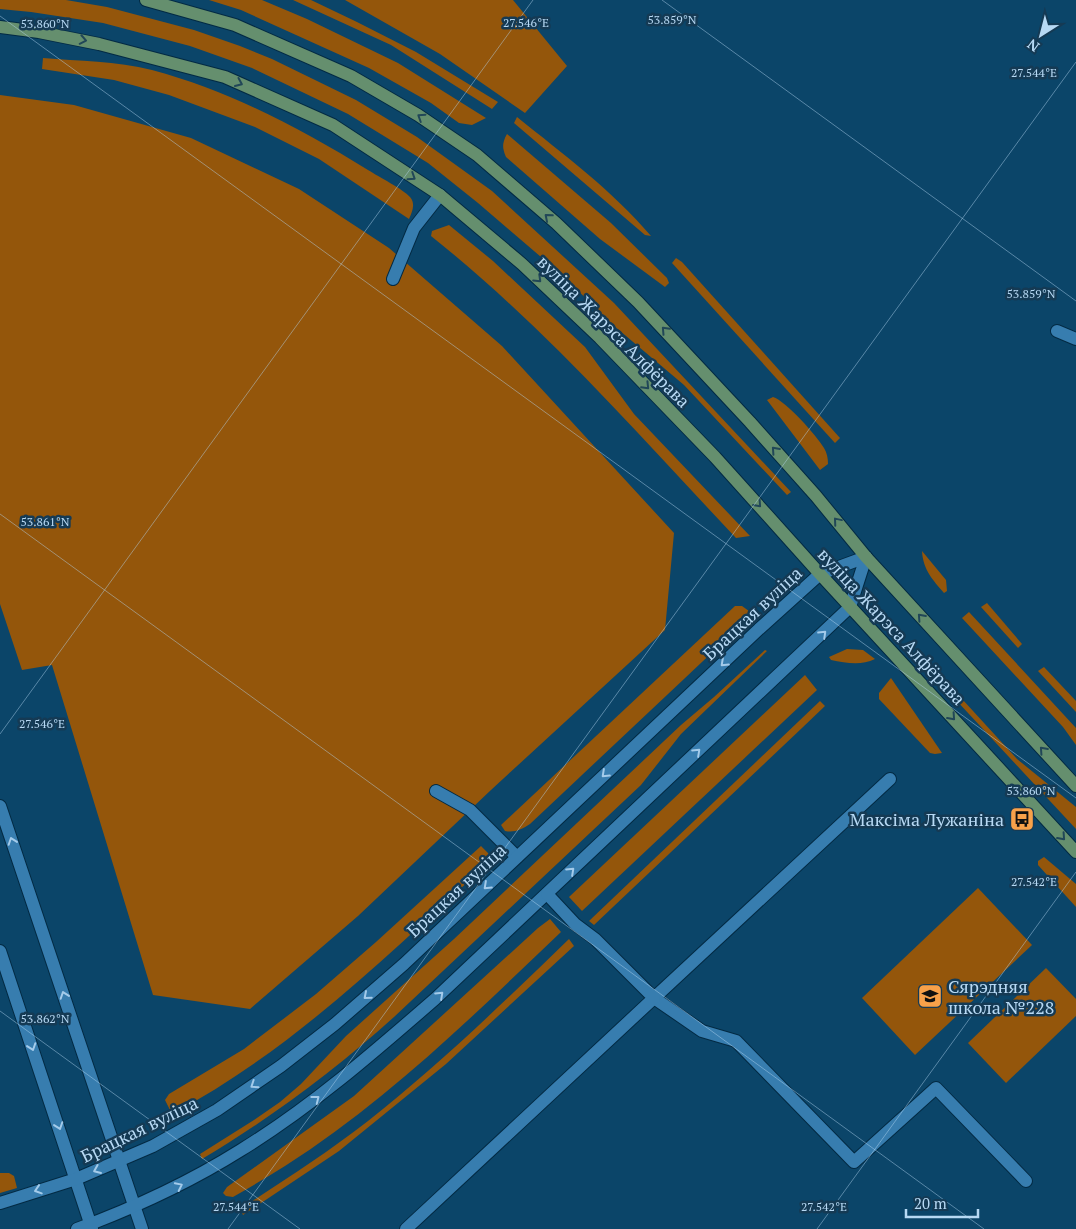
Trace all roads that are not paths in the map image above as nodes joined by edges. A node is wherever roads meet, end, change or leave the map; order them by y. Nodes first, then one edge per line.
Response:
1 (146, 0) edge
2 (0, 27) edge
3 (440, 195) junction
4 (393, 279) dead end
5 (1057, 331) dead end
6 (1076, 339) edge
7 (866, 557) junction
8 (820, 574) junction
9 (850, 607) junction
10 (890, 779) dead end
11 (1076, 786) edge
12 (436, 791) dead end
13 (0, 806) edge
14 (1076, 852) edge
15 (517, 857) junction
16 (547, 894) junction
17 (0, 951) edge
18 (654, 998) junction
19 (119, 1160) junction
20 (76, 1179) junction
21 (1026, 1182) dead end
22 (0, 1203) edge
23 (134, 1205) junction
24 (92, 1226) edge
25 (77, 1229) edge
26 (142, 1229) edge
27 (406, 1229) edge

7 -> 1 main road, вуліца Жарэса Алфёрава
2 -> 3 main road, вуліца Жарэса Алфёрава
3 - 4 street
3 -> 8 main road, вуліца Жарэса Алфёрава
5 - 6 street
7 - 8 street, Брацкая вуліца
7 - 9 street
11 -> 7 main road, вуліца Жарэса Алфёрава
8 - 9 main road, вуліца Жарэса Алфёрава
8 -> 15 street, Брацкая вуліца
9 -> 14 main road, вуліца Жарэса Алфёрава
16 -> 9 street
10 - 18 street
12 - 15 street
19 -> 13 street
15 -> 19 street, Брацкая вуліца
16 - 18 street
23 -> 16 street
17 -> 20 street
18 - 21 street
18 - 27 street
19 -> 20 street, Брацкая вуліца
19 - 23 street
20 -> 22 street, Брацкая вуліца
20 - 24 street
23 - 24 street
23 - 26 street
24 - 25 street

